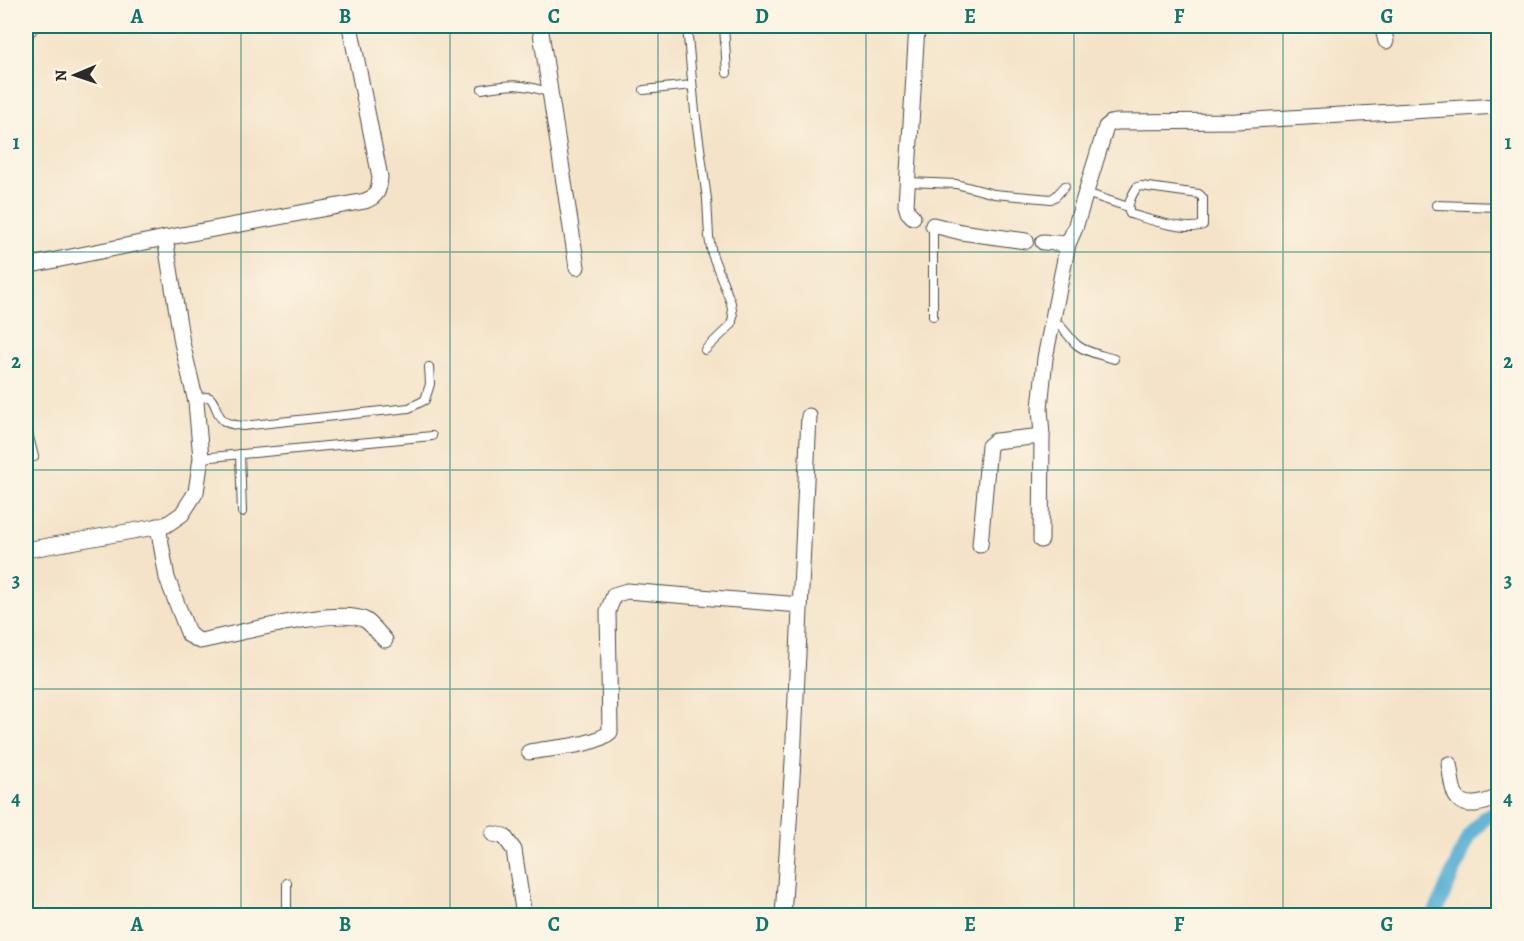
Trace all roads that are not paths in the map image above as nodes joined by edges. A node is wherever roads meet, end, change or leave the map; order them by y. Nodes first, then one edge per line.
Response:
1 (350, 26) edge
2 (540, 26) edge
3 (687, 26) edge
4 (724, 26) edge
5 (917, 26) edge
6 (1382, 26) edge
7 (1386, 41) dead end
8 (727, 72) dead end
9 (692, 85) junction
10 (482, 89) dead end
11 (644, 90) dead end
12 (550, 93) junction
13 (1498, 106) edge
14 (909, 182) junction
15 (1065, 186) dead end
16 (1086, 193) junction
17 (1436, 205) dead end
18 (1128, 207) junction
19 (1498, 207) edge
20 (913, 217) dead end
21 (933, 225) joint
22 (165, 238) junction
23 (1026, 241) dead end
24 (1043, 242) dead end
25 (1068, 244) junction
26 (26, 266) edge
27 (577, 267) dead end
28 (933, 316) dead end
29 (1053, 320) junction
30 (705, 350) dead end
31 (1114, 359) dead end
32 (429, 367) dead end
33 (196, 402) junction
34 (809, 416) dead end
35 (26, 425) edge
36 (432, 436) dead end
37 (1042, 436) junction
38 (240, 454) junction
39 (34, 458) dead end
40 (201, 458) junction
41 (242, 512) dead end
42 (158, 526) junction
43 (1041, 540) dead end
44 (980, 546) dead end
45 (26, 550) edge
46 (800, 605) junction
47 (385, 640) dead end
48 (529, 752) dead end
49 (1449, 764) dead end
50 (1493, 800) edge
51 (494, 834) dead end
52 (287, 883) dead end
53 (287, 915) edge
54 (524, 915) edge
55 (783, 915) edge

1 - 22 street
2 - 12 street
3 - 9 lane
4 - 8 lane
5 - 14 street
6 - 7 street
9 - 11 lane
9 - 30 lane
10 - 12 lane
12 - 27 street
13 - 16 street
14 - 15 lane
14 - 20 street
16 - 18 lane
16 - 25 street
17 - 19 lane
18 - 18 lane
21 - 23 street
21 - 28 lane
22 - 26 street
22 - 33 street
24 - 25 street
25 - 29 street
29 - 31 lane
29 - 37 street
32 - 33 lane
33 - 40 street
34 - 46 street
35 - 39 lane
36 - 38 lane
37 - 43 street
37 - 44 street
38 - 40 lane
38 - 41 lane
40 - 42 street
42 - 45 street
42 - 47 street
46 - 48 street
46 - 55 street
49 - 50 street
51 - 54 street
52 - 53 lane

